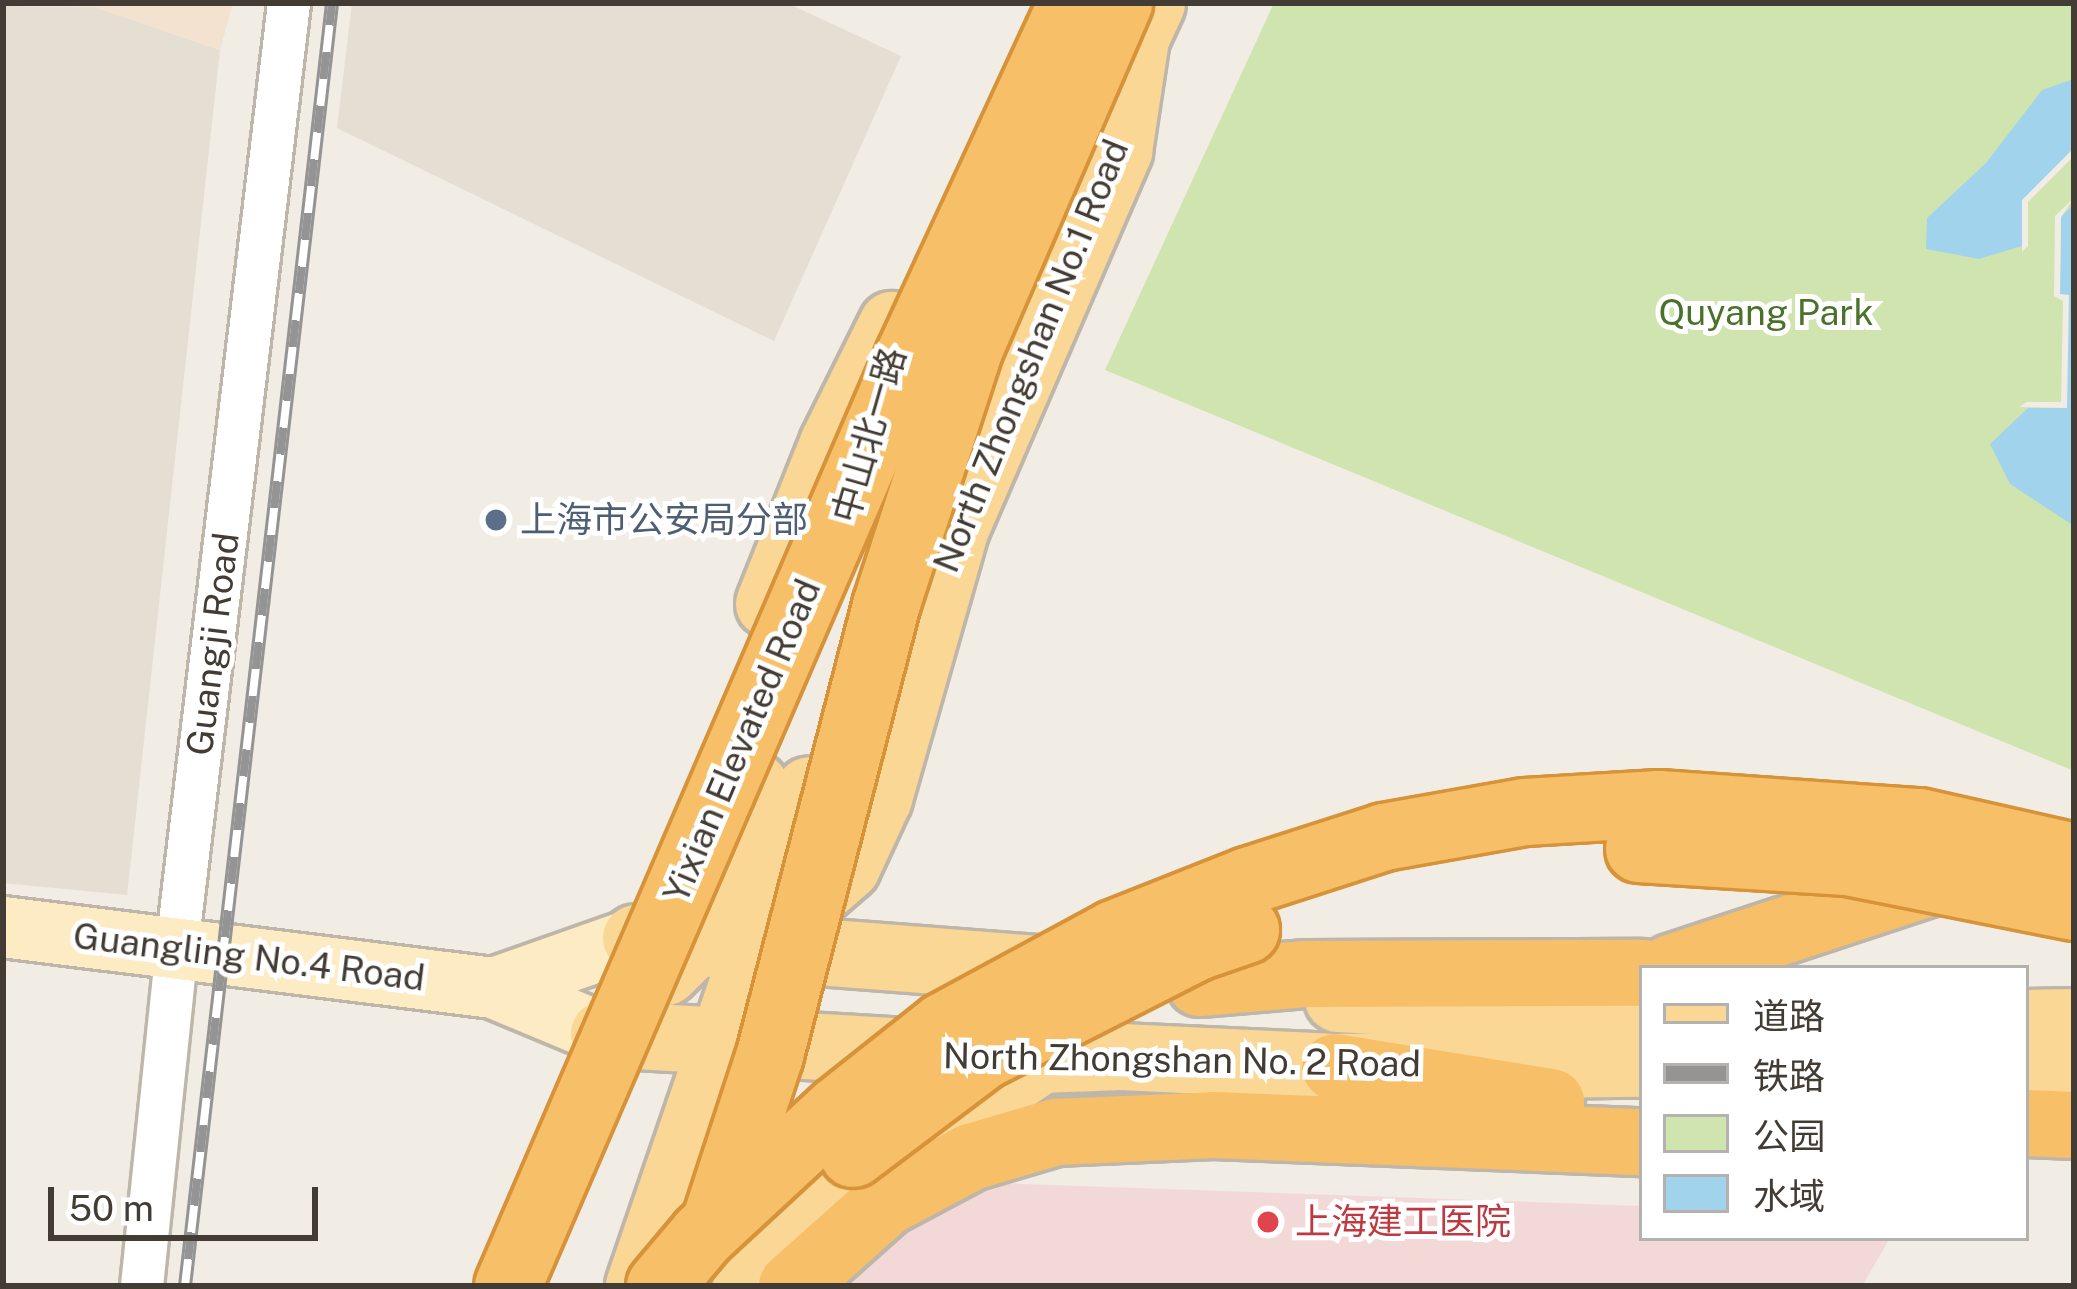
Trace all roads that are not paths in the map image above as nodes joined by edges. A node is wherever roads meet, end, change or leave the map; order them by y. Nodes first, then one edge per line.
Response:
1 (289, 3) edge
2 (1047, 3) edge
3 (1072, 3) edge
4 (1136, 14) edge
5 (914, 279) junction
6 (2074, 840) edge
7 (2074, 857) edge
8 (2074, 907) edge
9 (3, 927) edge
10 (684, 934) junction
11 (177, 947) junction
12 (1681, 965) edge
13 (1639, 973) edge
14 (1200, 982) junction
15 (494, 988) junction
16 (1639, 1016) edge
17 (2074, 1022) edge
18 (2029, 1023) edge
19 (604, 1034) junction
20 (723, 1044) junction
21 (1041, 1060) junction
22 (1639, 1064) edge
23 (1335, 1067) junction
24 (2029, 1081) edge
25 (2074, 1083) edge
26 (1639, 1106) edge
27 (2029, 1123) edge
28 (2074, 1125) edge
29 (1639, 1142) edge
30 (2029, 1156) edge
31 (2074, 1158) edge
32 (142, 1286) edge
33 (489, 1286) edge
34 (508, 1286) edge
35 (639, 1286) edge
36 (660, 1286) edge
37 (695, 1286) edge
38 (717, 1286) edge
39 (746, 1286) edge
40 (792, 1286) edge

1 - 11 street, Guangji Road
2 - 5 main road
3 - 34 highway, Yixian Elevated Road, bridge
4 - 10 main road, North Zhongshan No.1 Road
4 - 37 highway, bridge
5 - 10 main road, 中山北一路
5 - 10 main road
6 - 12 highway
7 - 36 highway, bridge
8 - 38 highway, bridge
9 - 11 main road, Guangling No.4 Road
10 - 14 main road, North Zhongshan No. 2 Road
10 - 15 main road
10 - 19 main road, 中山北一路
10 - 20 main road
11 - 15 main road, Guangling No.4 Road
11 - 32 street, Guangji Road
13 - 14 highway
14 - 16 main road, North Zhongshan No. 2 Road
15 - 19 main road
17 - 18 main road
19 - 20 main road, North Zhongshan No. 2 Road
19 - 33 main road
20 - 21 main road, North Zhongshan No. 2 Road
20 - 35 main road
21 - 23 main road, North Zhongshan No. 2 Road
21 - 39 main road
22 - 23 main road, North Zhongshan No. 2 Road
23 - 26 highway
24 - 25 main road
27 - 28 highway
29 - 40 highway
30 - 31 highway

